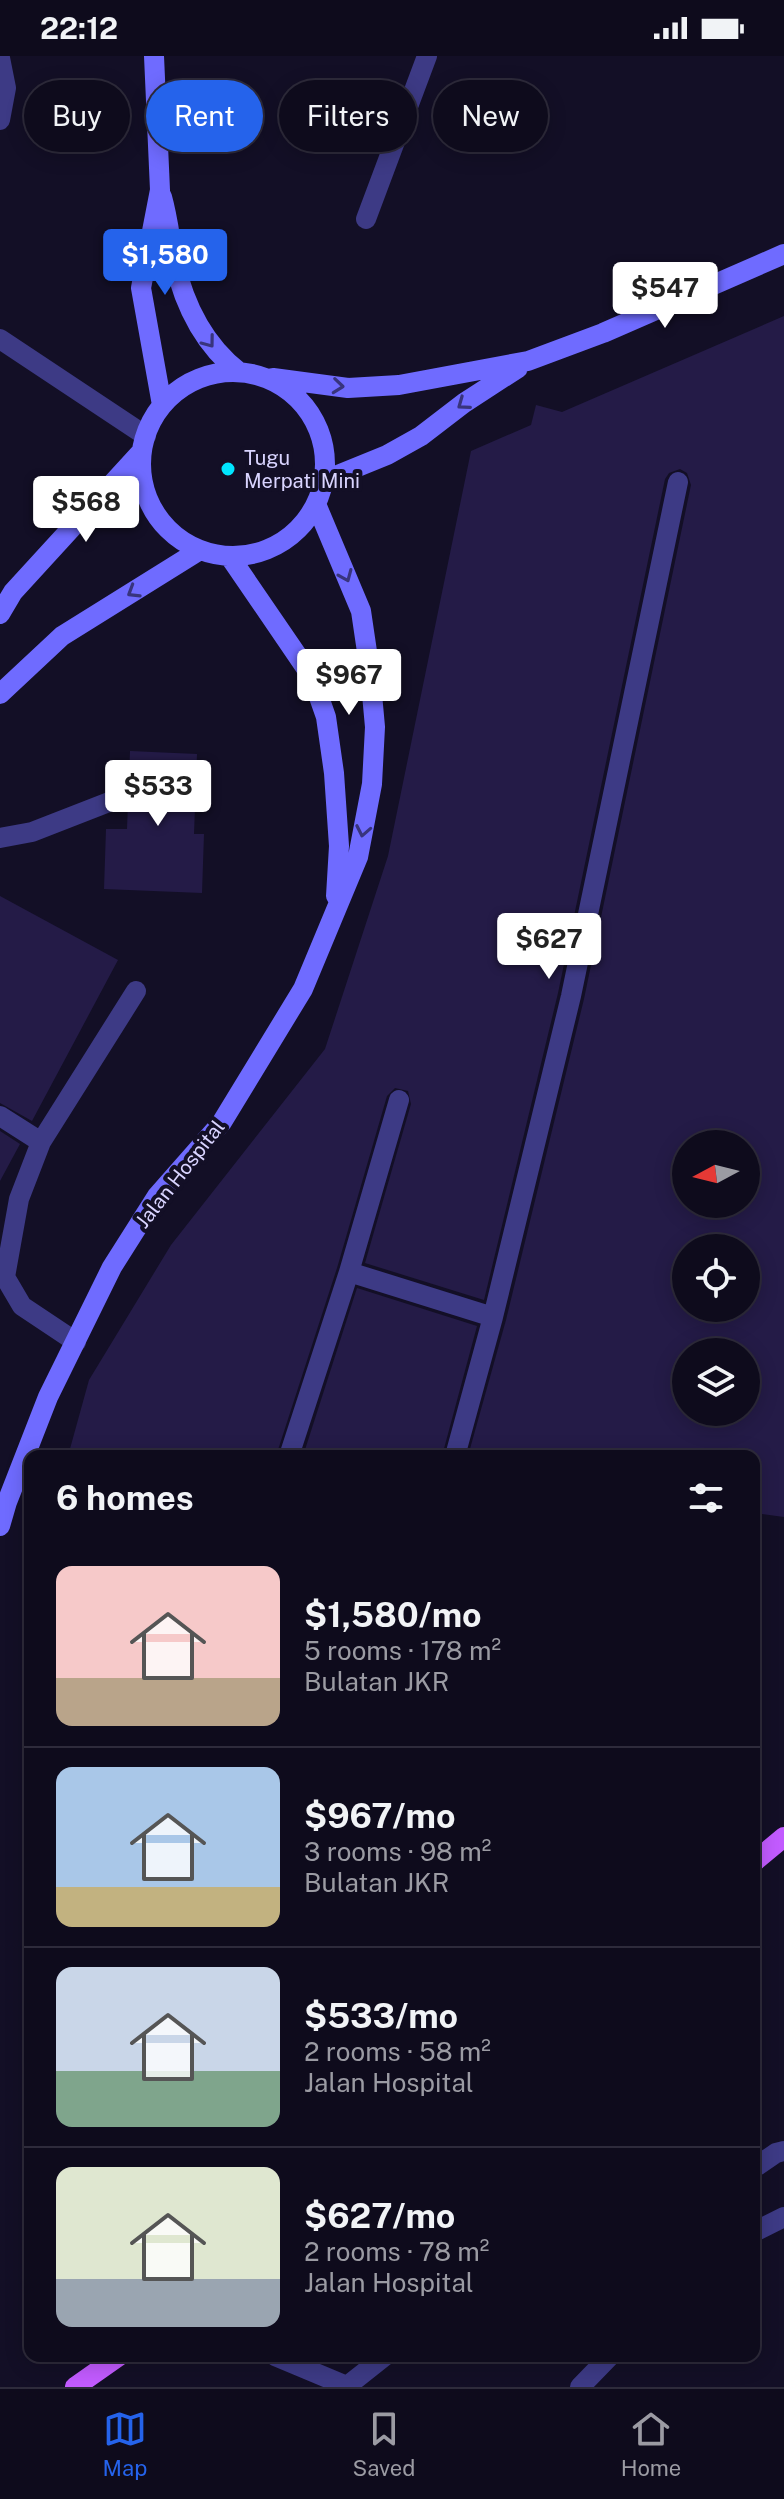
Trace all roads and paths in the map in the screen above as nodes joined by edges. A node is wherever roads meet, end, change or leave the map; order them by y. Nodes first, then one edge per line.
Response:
1 (154, 56) edge
2 (427, 56) edge
3 (0, 58) edge
4 (0, 120) edge
5 (160, 190) junction
6 (366, 219) dead end
7 (784, 254) edge
8 (0, 339) edge
9 (528, 361) junction
10 (239, 372) junction
11 (261, 376) junction
12 (162, 405) junction
13 (144, 443) junction
14 (323, 481) junction
15 (678, 482) dead end
16 (316, 504) junction
17 (200, 550) junction
18 (230, 557) junction
19 (0, 614) edge
20 (0, 694) edge
21 (109, 802) dead end
22 (2, 842) edge
23 (334, 916) junction
24 (136, 991) dead end
25 (399, 1100) dead end
26 (0, 1116) edge
27 (41, 1142) junction
28 (349, 1272) junction
29 (493, 1317) junction
30 (76, 1342) junction
31 (25, 1450) edge
32 (291, 1450) edge
33 (457, 1450) edge
34 (24, 1453) edge
35 (3, 1502) edge
36 (0, 1526) edge
37 (784, 1837) edge
38 (760, 1857) edge
39 (784, 2151) edge
40 (760, 2164) edge
41 (784, 2217) edge
42 (760, 2229) edge
43 (110, 2362) edge
44 (289, 2362) edge
45 (378, 2362) edge
46 (604, 2362) edge
47 (75, 2387) edge
48 (348, 2387) edge
49 (580, 2387) edge

1 - 5 main road
2 - 6 street
3 - 4 street
5 -> 10 main road
5 - 12 main road
7 - 9 main road
8 - 13 street
11 -> 9 main road
9 -> 14 main road
10 - 11 main road
10 - 12 main road
11 - 14 main road
12 - 13 main road
13 - 17 main road
13 - 19 main road
14 - 16 main road
15 - 29 street
16 - 18 main road
16 -> 23 main road, Jalan Hospital
17 - 18 main road
17 -> 20 main road
18 - 23 main road
21 - 22 street
23 - 30 main road, Jalan Hospital
24 - 27 street
25 - 28 street
26 - 27 street
27 - 30 street
28 - 29 street
28 - 32 street
29 - 33 street
30 - 31 main road, Jalan Hospital
34 - 35 main road, Jalan Hospital
35 - 36 main road, Jalan Hospital
37 - 38 main road
39 - 40 street
41 - 42 street
43 - 47 main road
44 - 48 street
45 - 48 street
46 - 49 street

